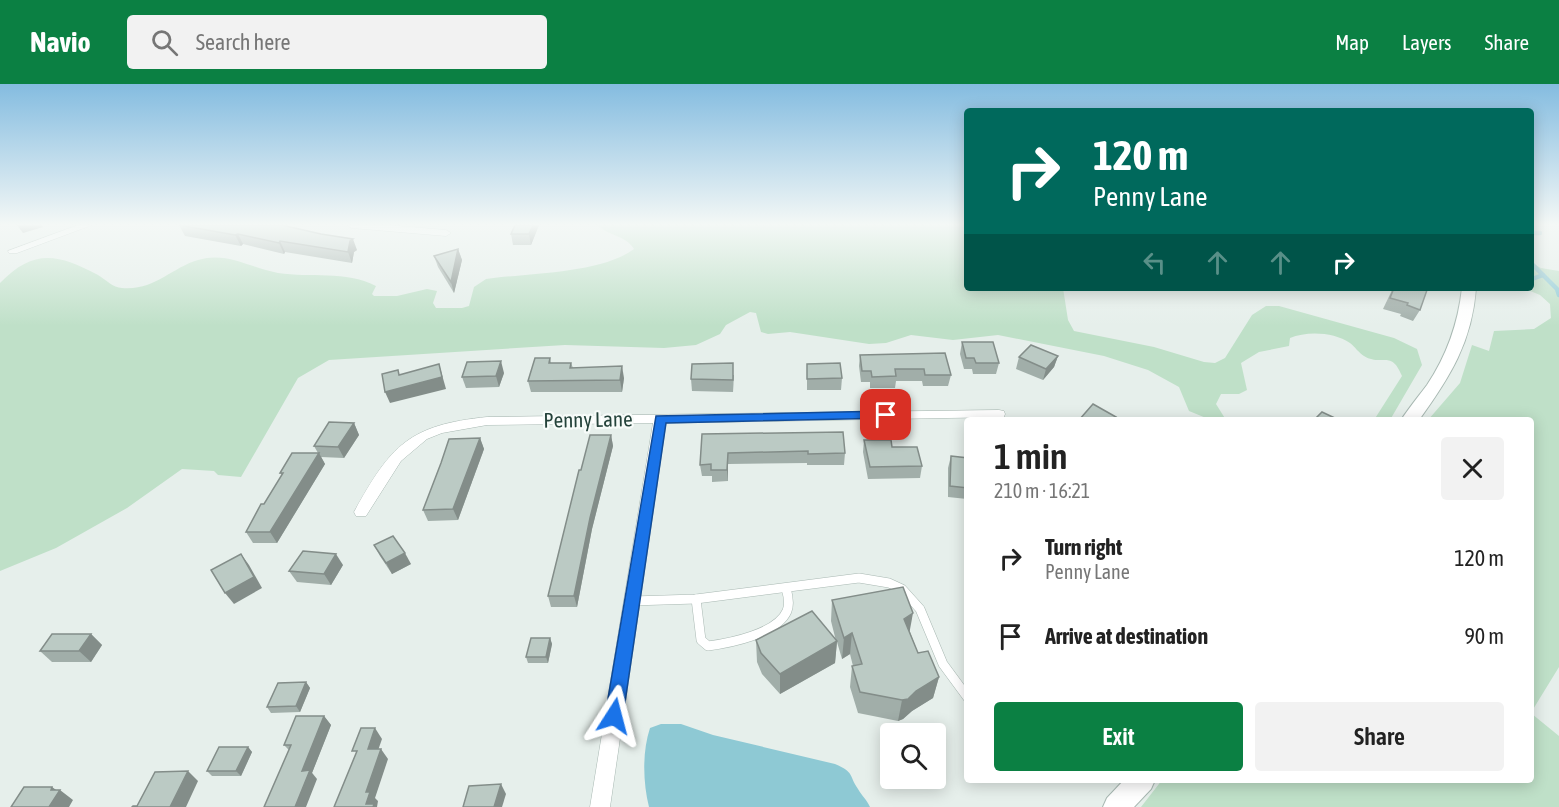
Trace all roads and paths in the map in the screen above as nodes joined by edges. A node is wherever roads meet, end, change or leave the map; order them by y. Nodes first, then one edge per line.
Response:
1 (1469, 291) edge
2 (999, 414) dead end
3 (1412, 417) edge
4 (660, 419) junction
5 (361, 512) dead end
6 (786, 588) junction
7 (696, 599) junction
8 (632, 601) junction
9 (964, 693) edge
10 (1139, 783) edge
11 (600, 807) edge
12 (1116, 807) edge

1 - 3 street
2 - 4 street, Penny Lane
4 - 5 street, Penny Lane
4 - 8 street
6 - 7 lane
6 - 7 lane
6 - 9 lane
7 - 8 lane
8 - 11 street
10 - 12 street

